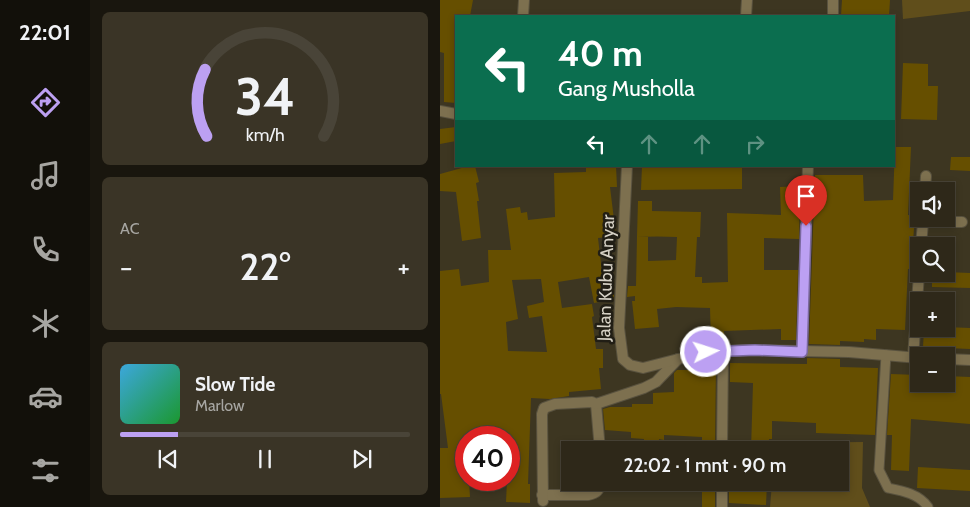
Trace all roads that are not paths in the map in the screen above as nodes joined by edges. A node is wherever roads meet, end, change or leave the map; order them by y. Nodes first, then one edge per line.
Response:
1 (524, 0) edge
2 (747, 0) edge
3 (833, 0) edge
4 (523, 15) edge
5 (746, 15) edge
6 (833, 15) edge
7 (440, 111) edge
8 (455, 114) edge
9 (627, 167) edge
10 (808, 167) edge
11 (926, 176) dead end
12 (926, 182) edge
13 (955, 222) edge
14 (962, 222) dead end
15 (919, 282) edge
16 (916, 347) edge
17 (723, 351) junction
18 (802, 352) junction
19 (886, 355) junction
20 (910, 357) edge
21 (678, 359) junction
22 (955, 359) edge
23 (970, 360) edge
24 (596, 404) junction
25 (599, 441) edge
26 (722, 441) edge
27 (599, 491) edge
28 (722, 491) edge
29 (722, 507) edge
30 (928, 507) edge

1 - 4 street
2 - 5 street
3 - 6 street
7 - 8 street
9 - 21 street, Jalan Kubu Anyar
10 - 18 street
11 - 12 street
13 - 14 street
15 - 16 street
17 - 18 street, Jalan Kubu Anyar
17 - 21 street, Jalan Kubu Anyar
17 - 26 street
18 - 19 street, Jalan Kubu Anyar
19 - 20 street, Jalan Kubu Anyar
19 - 30 lane
21 - 24 street
22 - 23 street
24 - 25 street
24 - 27 street
28 - 29 street

